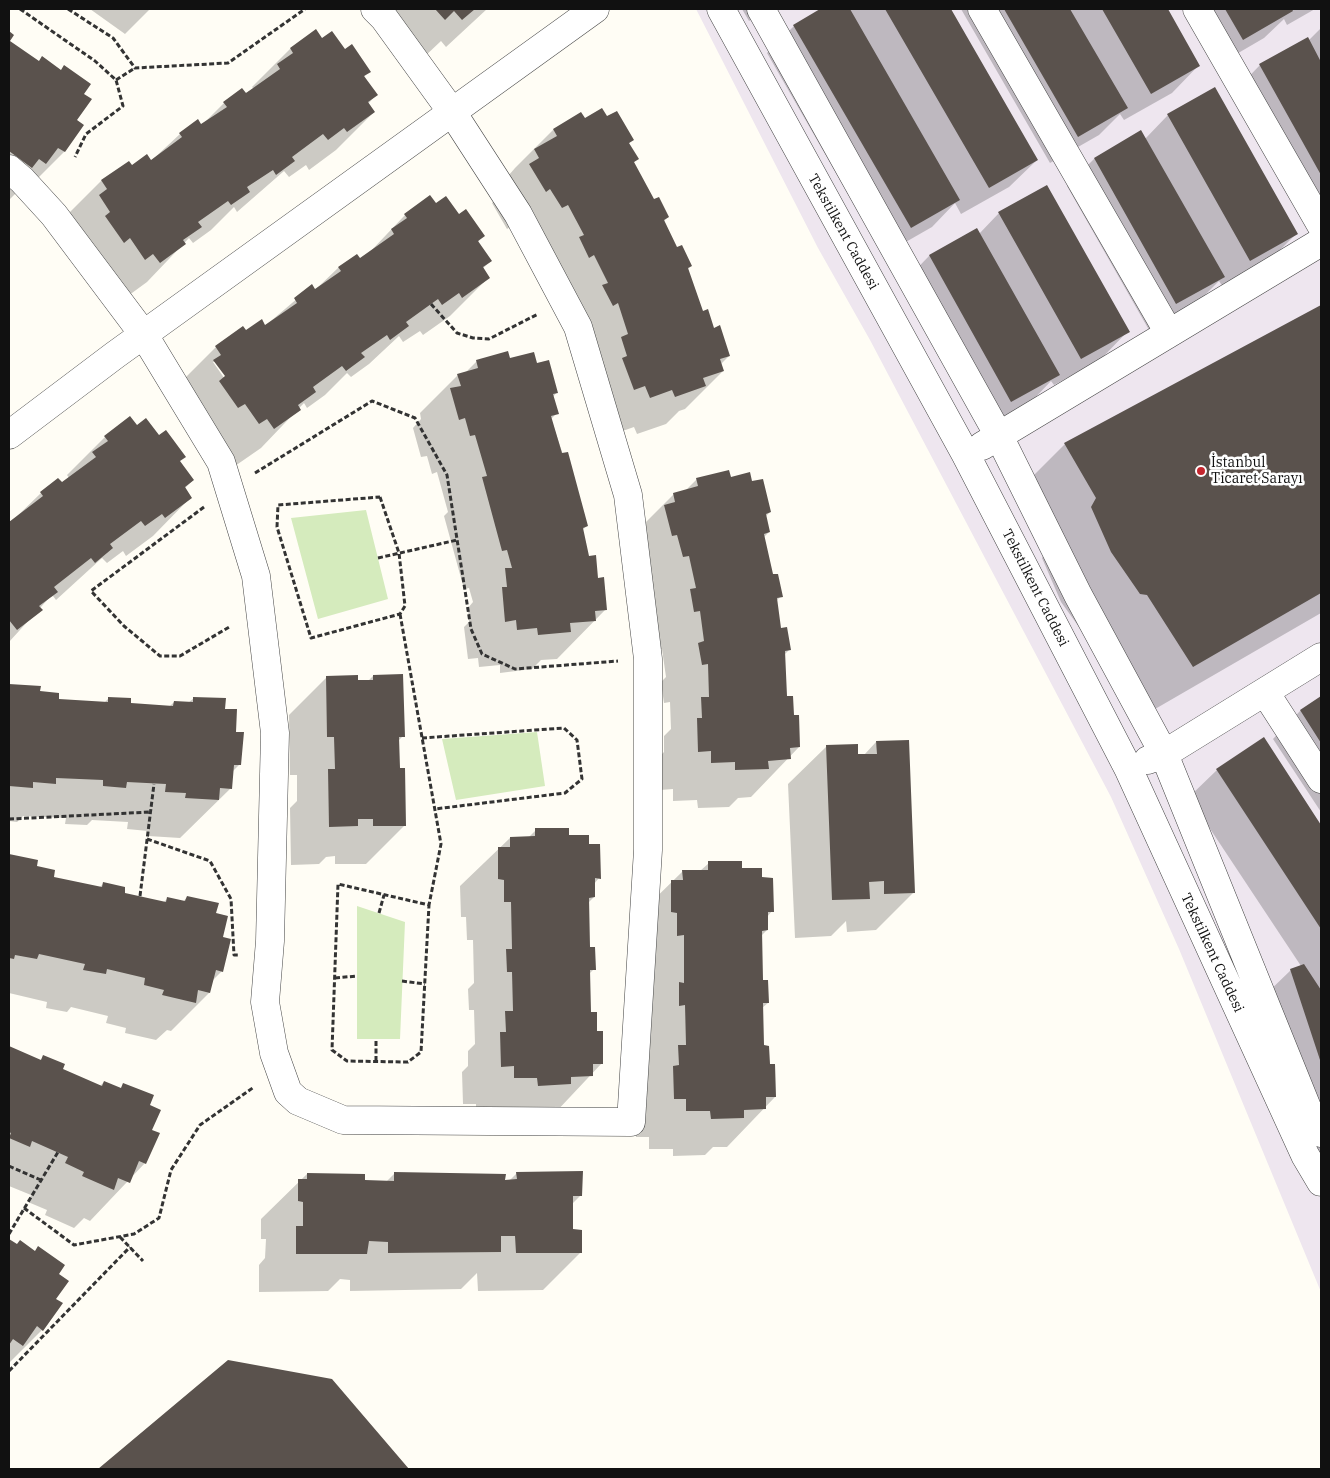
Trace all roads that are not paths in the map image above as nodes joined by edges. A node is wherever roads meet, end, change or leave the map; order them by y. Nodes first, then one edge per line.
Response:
1 (375, 9) edge
2 (595, 9) edge
3 (721, 9) edge
4 (761, 9) edge
5 (982, 9) edge
6 (1197, 9) edge
7 (452, 112) junction
8 (9, 169) edge
9 (1321, 225) edge
10 (1321, 242) edge
11 (1169, 333) junction
12 (144, 335) junction
13 (9, 435) edge
14 (999, 436) junction
15 (966, 455) junction
16 (1321, 657) edge
17 (1265, 692) junction
18 (1164, 754) junction
19 (1128, 768) junction
20 (1321, 778) edge
21 (1321, 1133) edge
22 (1321, 1182) edge

1 - 7 street
2 - 7 street
3 - 15 street, Tekstilkent Caddesi
4 - 14 street, Tekstilkent Caddesi
5 - 11 street
6 - 9 street
7 - 12 street
7 - 12 street
8 - 12 street
10 - 11 street
11 - 14 street
12 - 13 street
14 - 15 street
14 - 18 street, Tekstilkent Caddesi
15 - 19 street, Tekstilkent Caddesi
16 - 17 street
17 - 18 street
17 - 20 street
18 - 19 street
18 - 21 street, Tekstilkent Caddesi
19 - 22 street, Tekstilkent Caddesi

